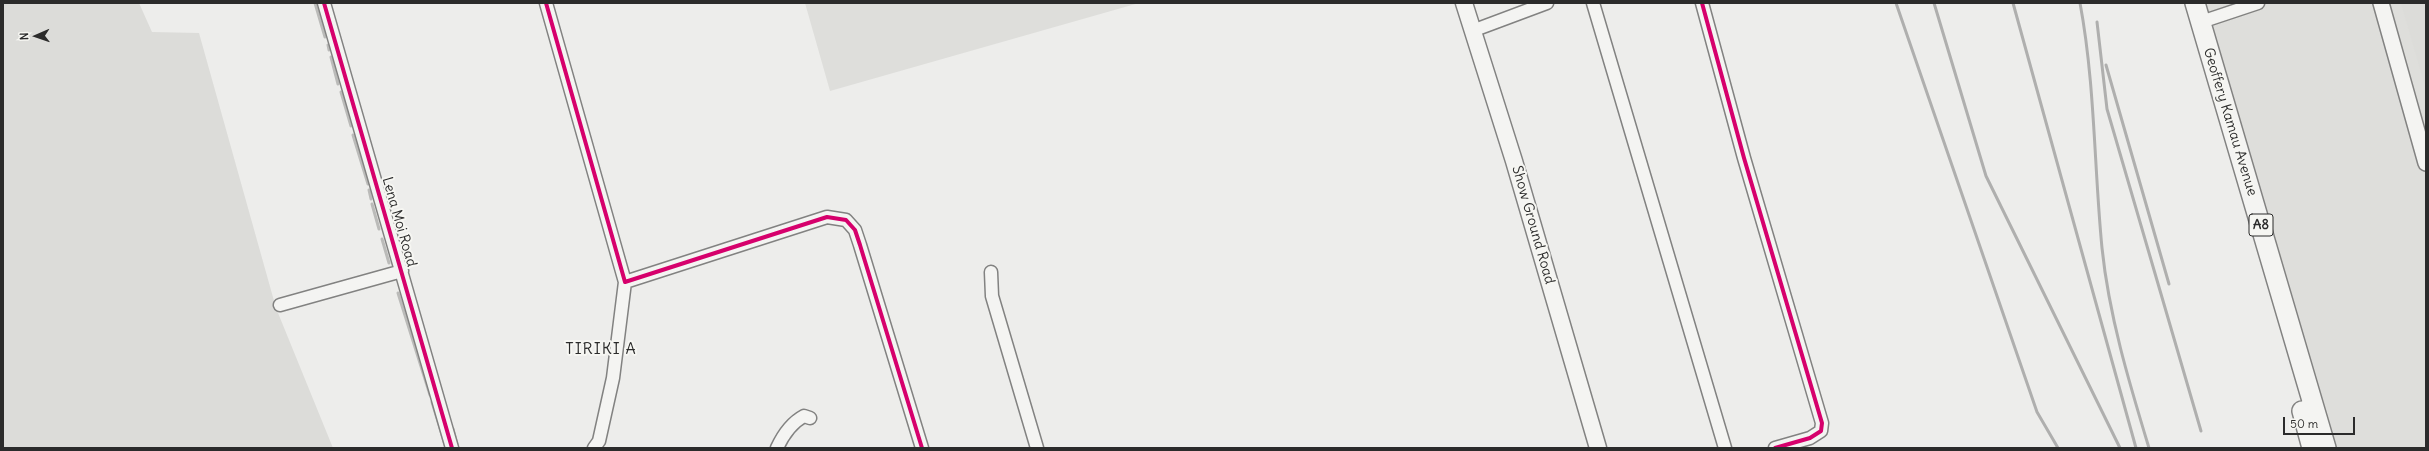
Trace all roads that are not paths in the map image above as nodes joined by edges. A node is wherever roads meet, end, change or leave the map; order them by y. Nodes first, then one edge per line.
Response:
1 (324, 3) edge
2 (546, 3) edge
3 (1464, 3) edge
4 (1547, 3) edge
5 (1593, 3) edge
6 (1702, 3) edge
7 (2182, 3) edge
8 (2195, 3) edge
9 (2382, 3) edge
10 (2254, 4) edge
11 (2201, 22) junction
12 (1472, 30) junction
13 (2425, 155) edge
14 (402, 271) junction
15 (991, 272) dead end
16 (625, 282) junction
17 (280, 305) dead end
18 (810, 418) dead end
19 (452, 448) edge
20 (594, 448) edge
21 (777, 448) edge
22 (922, 448) edge
23 (1037, 448) edge
24 (1598, 448) edge
25 (1725, 448) edge
26 (1775, 448) edge
27 (2312, 448) edge
28 (2326, 448) edge

1 - 14 street, Lena Moi Road
2 - 16 street
3 - 12 main road, Show Ground Road
4 - 12 street
5 - 25 street
6 - 26 street
7 - 27 highway, Geoffery Kamau Avenue / A8
8 - 11 highway, Geoffery Kamau Avenue / A8
9 - 13 street
10 - 11 street
11 - 28 highway, Geoffery Kamau Avenue / A8
12 - 24 main road, Show Ground Road
14 - 17 street
14 - 19 street, Lena Moi Road
15 - 23 street
16 - 20 street
16 - 22 street
18 - 21 street

